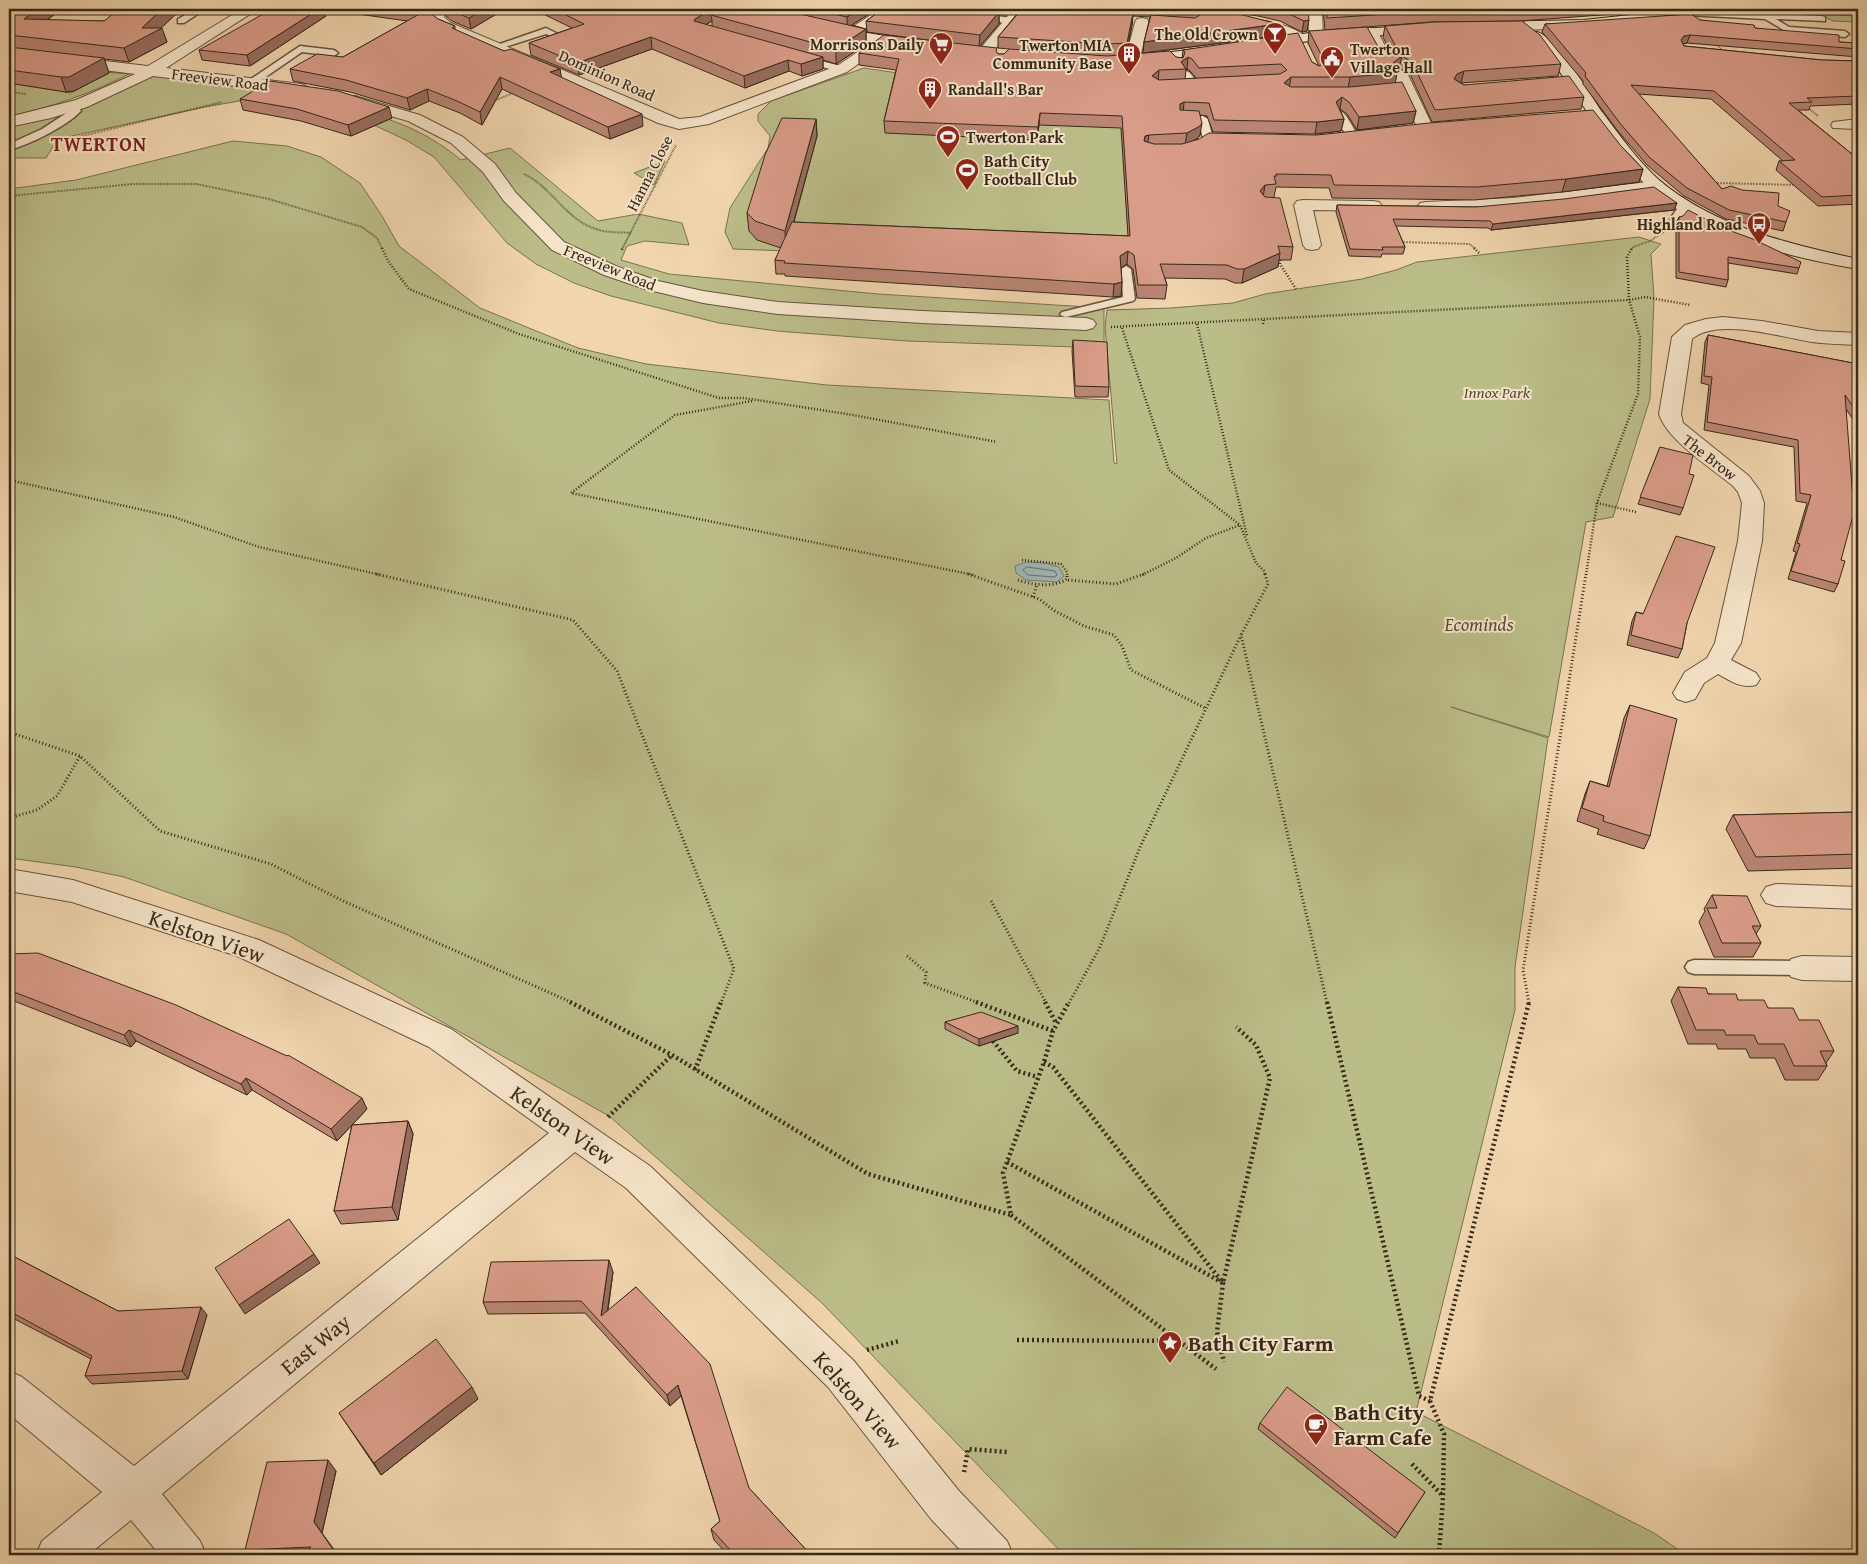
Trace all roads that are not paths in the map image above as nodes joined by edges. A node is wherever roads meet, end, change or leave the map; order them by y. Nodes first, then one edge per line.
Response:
1 (201, 9) edge
2 (251, 9) edge
3 (889, 9) edge
4 (1315, 9) edge
5 (1670, 10) edge
6 (433, 12) edge
7 (966, 14) edge
8 (1766, 16) junction
9 (1014, 18) joint
10 (1229, 18) edge
11 (1822, 19) dead end
12 (181, 21) dead end
13 (1142, 22) dead end
14 (1432, 26) edge
15 (1474, 27) edge
16 (1520, 27) junction
17 (820, 29) edge
18 (1370, 32) junction
19 (1845, 34) dead end
20 (850, 35) junction
21 (1316, 36) junction
22 (560, 37) edge
23 (883, 41) junction
24 (1302, 44) junction
25 (498, 46) junction
26 (929, 46) edge
27 (966, 51) edge
28 (334, 53) dead end
29 (9, 54) edge
30 (789, 56) edge
31 (1384, 58) edge
32 (1138, 60) junction
33 (1122, 61) edge
34 (842, 69) junction
35 (149, 71) junction
36 (1186, 74) edge
37 (1574, 82) junction
38 (255, 83) junction
39 (1556, 83) edge
40 (1222, 84) edge
41 (1401, 84) edge
42 (71, 107) junction
43 (1341, 114) edge
44 (1596, 115) junction
45 (1577, 116) edge
46 (1183, 119) edge
47 (9, 122) edge
48 (1831, 123) road end
49 (1858, 124) edge
50 (1445, 128) edge
51 (1426, 129) junction
52 (1406, 131) edge
53 (1371, 135) edge
54 (1354, 136) junction
55 (1208, 139) junction
56 (1334, 139) edge
57 (1227, 140) edge
58 (9, 147) edge
59 (1182, 151) edge
60 (1656, 186) junction
61 (1388, 206) edge
62 (1406, 206) edge
63 (1312, 245) dead end
64 (1858, 264) edge
65 (1126, 269) edge
66 (1066, 315) junction
67 (1086, 324) road end
68 (1858, 339) edge
69 (1717, 663) junction
70 (1747, 679) dead end
71 (1686, 693) dead end
72 (9, 880) edge
73 (1776, 895) dead end
74 (1858, 898) edge
75 (1694, 967) dead end
76 (1802, 968) joint
77 (1858, 969) edge
78 (574, 1133) junction
79 (9, 1390) edge
80 (134, 1492) junction
81 (56, 1555) edge
82 (186, 1555) edge
83 (993, 1555) edge

1 - 12 lane
2 - 35 street
3 - 20 street
4 - 21 street
5 - 8 lane
5 - 16 street
6 - 25 street, Dominion Road
7 - 9 lane
8 - 11 lane
8 - 19 lane
9 - 27 street
10 - 24 street
13 - 32 street
14 - 18 street
15 - 16 street
16 - 37 street
17 - 20 street
18 - 21 street
18 - 31 street
20 - 23 street
21 - 24 street
22 - 25 lane
23 - 26 street
23 - 34 street
24 - 32 street
25 - 34 street, Dominion Road
28 - 38 lane
29 - 35 street, Freeview Road
30 - 34 lane
32 - 33 street
35 - 38 street, Freeview Road
35 - 42 street
36 - 40 lane
37 - 39 street
37 - 44 street
38 - 66 street, Freeview Road
41 - 51 street
42 - 47 street
42 - 58 lane
43 - 54 lane
44 - 45 street
44 - 60 street
46 - 55 lane
48 - 49 street
50 - 51 street
51 - 52 street
53 - 54 street
54 - 56 street
55 - 57 street
55 - 59 lane
60 - 62 street
60 - 64 street
61 - 63 street
65 - 66 lane
66 - 67 street, Freeview Road
68 - 69 street, The Brow
69 - 70 street
69 - 71 street, The Brow
72 - 78 street, Kelston View
73 - 74 street
75 - 76 lane
76 - 77 street
78 - 80 street, East Way
78 - 83 street, Kelston View
79 - 80 street
80 - 81 street, East Way
80 - 82 street

